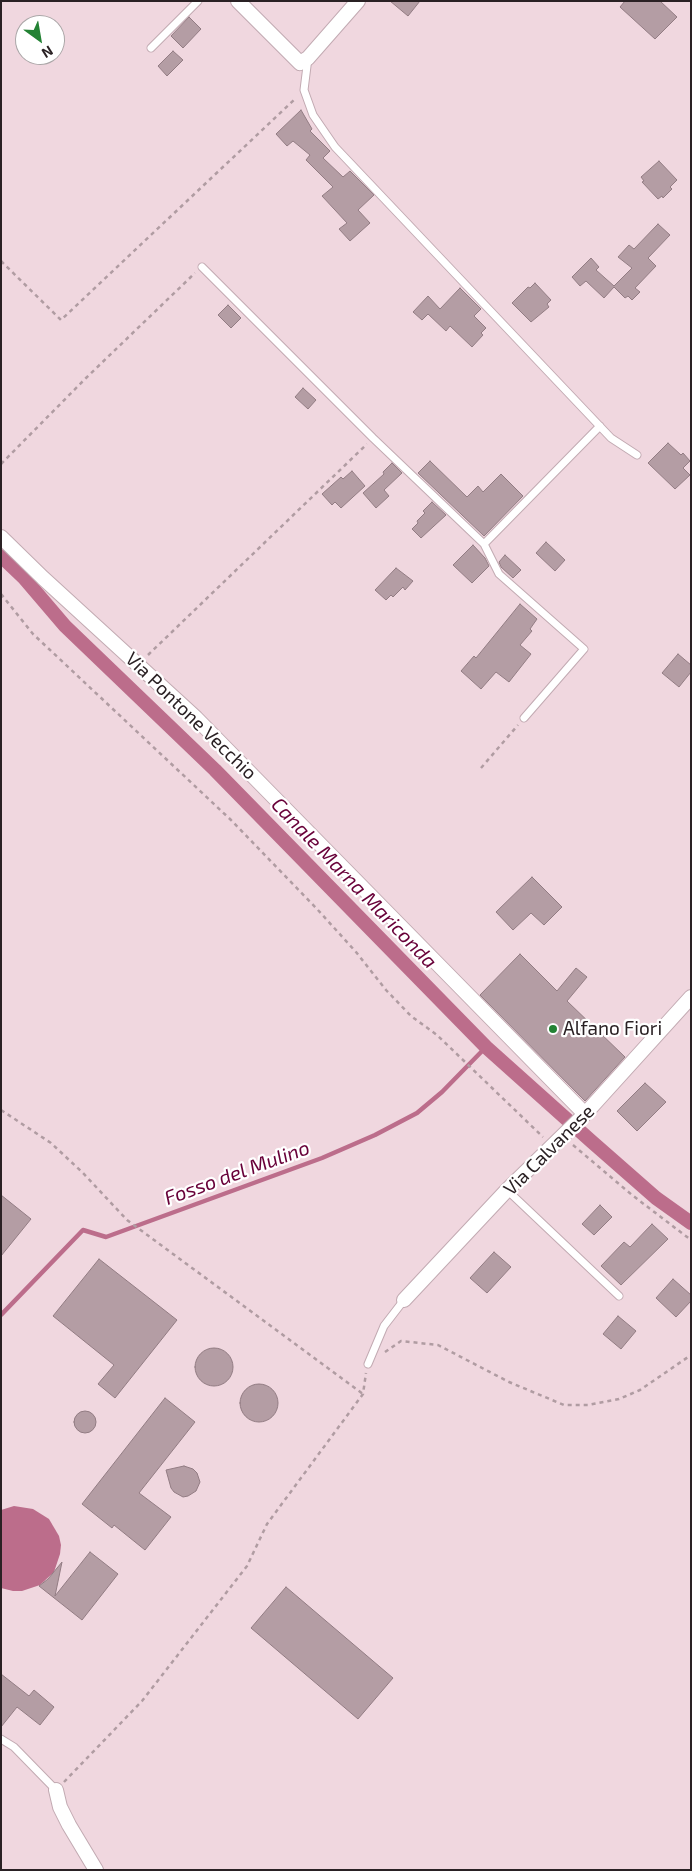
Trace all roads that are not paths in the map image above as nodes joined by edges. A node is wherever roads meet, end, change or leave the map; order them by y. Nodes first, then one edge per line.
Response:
1 (198, 1) edge
2 (238, 1) edge
3 (358, 1) edge
4 (151, 48) dead end
5 (308, 58) junction
6 (202, 267) road end
7 (600, 426) junction
8 (636, 455) dead end
9 (1, 537) edge
10 (484, 544) junction
11 (524, 718) road end
12 (691, 997) edge
13 (583, 1116) junction
14 (507, 1190) junction
15 (619, 1296) dead end
16 (404, 1300) joint
17 (368, 1364) road end
18 (1, 1739) edge
19 (56, 1790) joint
20 (96, 1870) edge

1 - 4 lane
2 - 5 street
3 - 5 street
5 - 7 lane
6 - 10 lane
7 - 8 lane
7 - 10 lane
9 - 13 street, Via Pontone Vecchio
10 - 11 lane
12 - 13 street, Via Calvanese
13 - 14 street, Via Calvanese
14 - 15 lane
14 - 16 street, Via Calvanese
16 - 17 lane
18 - 19 lane
19 - 20 street

